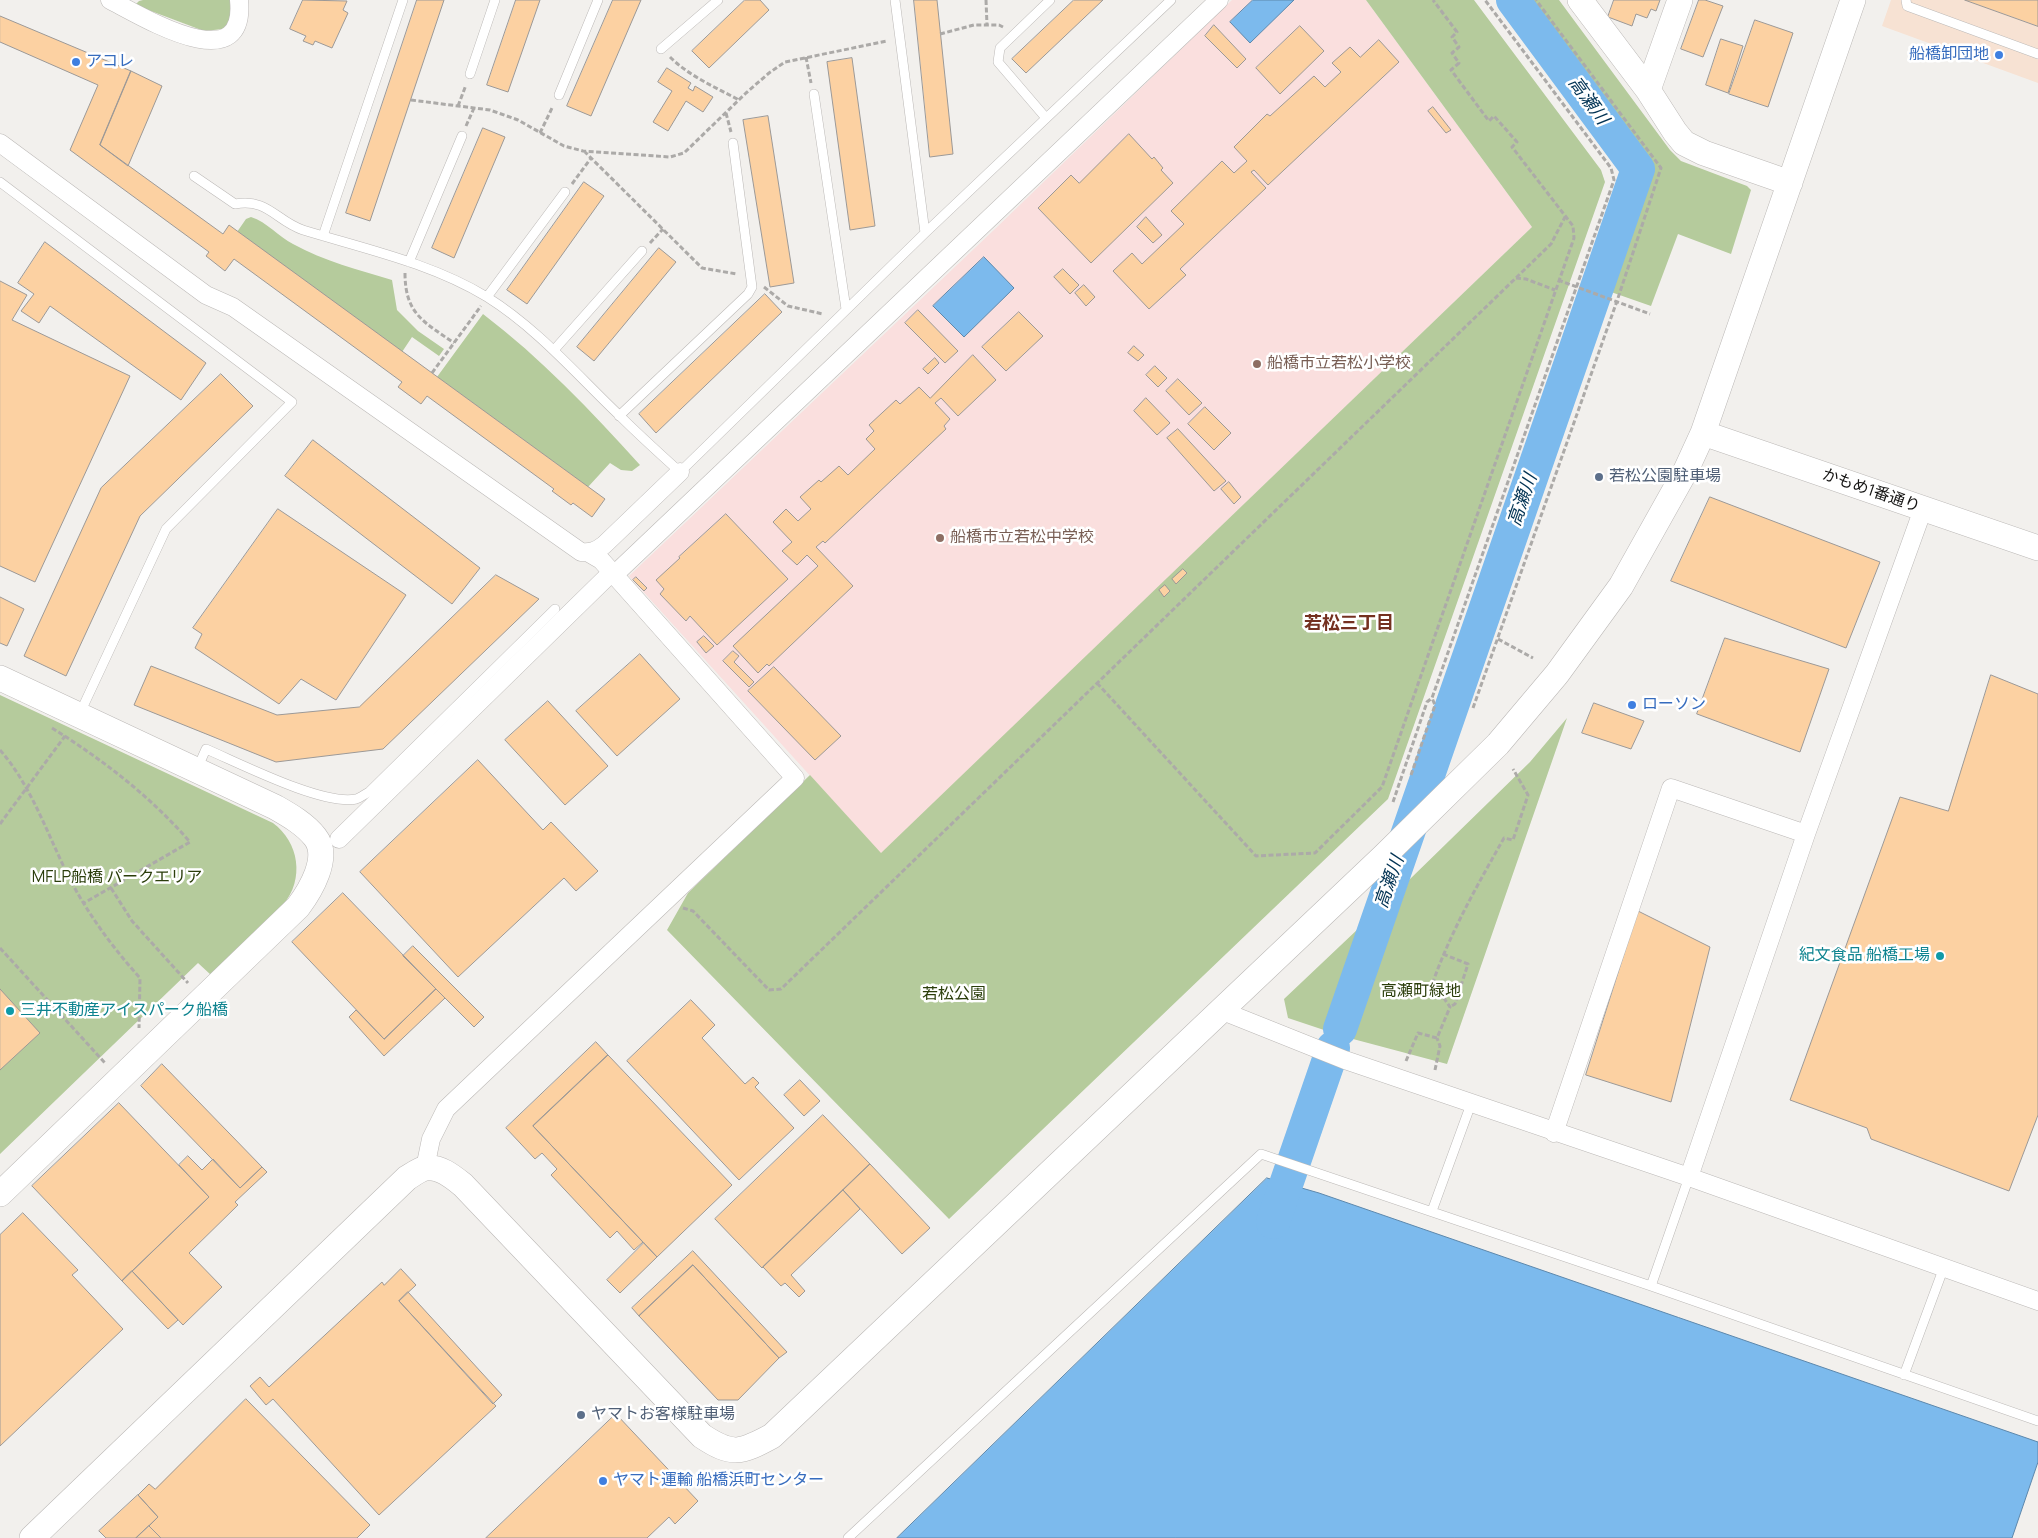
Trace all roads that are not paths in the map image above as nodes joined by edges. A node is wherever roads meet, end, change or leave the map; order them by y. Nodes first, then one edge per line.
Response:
1 (110, 0) edge
2 (240, 0) edge
3 (402, 0) edge
4 (495, 0) edge
5 (598, 0) edge
6 (718, 0) edge
7 (895, 0) edge
8 (1050, 0) edge
9 (1171, 0) edge
10 (1219, 0) edge
11 (1580, 0) edge
12 (1680, 0) edge
13 (1853, 0) edge
14 (1906, 0) edge
15 (661, 48) road end
16 (2038, 54) edge
17 (470, 74) road end
18 (1648, 90) junction
19 (814, 94) road end
20 (559, 95) road end
21 (1046, 118) junction
22 (462, 136) road end
23 (0, 143) edge
24 (733, 143) road end
25 (194, 176) dead end
26 (0, 182) edge
27 (1790, 183) junction
28 (565, 192) road end
29 (924, 233) junction
30 (323, 236) junction
31 (642, 251) dead end
32 (409, 262) junction
33 (487, 297) junction
34 (846, 309) junction
35 (554, 350) junction
36 (619, 416) junction
37 (1703, 433) junction
38 (680, 472) junction
39 (1923, 509) junction
40 (2038, 548) edge
41 (589, 553) junction
42 (613, 573) junction
43 (556, 609) dead end
44 (0, 678) edge
45 (79, 716) junction
46 (197, 770) junction
47 (1806, 834) junction
48 (339, 839) dead end
49 (1220, 1010) junction
50 (1471, 1104) junction
51 (1554, 1133) junction
52 (425, 1168) junction
53 (1689, 1178) junction
54 (0, 1194) edge
55 (1432, 1211) junction
56 (1944, 1267) junction
57 (1652, 1286) junction
58 (2038, 1300) edge
59 (1904, 1375) junction
60 (2038, 1421) edge
61 (32, 1538) edge
62 (848, 1538) edge

1 - 2 street
3 - 30 lane
4 - 17 lane
5 - 20 lane
6 - 15 lane
7 - 29 lane
8 - 21 lane
9 - 21 lane
10 - 42 street
11 - 18 street
12 - 18 street
13 - 27 street
14 - 16 lane
18 - 27 street
19 - 34 lane
21 - 29 lane
22 - 32 lane
23 - 41 street
24 - 36 lane
25 - 30 lane
26 - 45 lane
27 - 37 street
28 - 33 lane
29 - 34 lane
30 - 32 lane
31 - 35 lane
32 - 33 lane
33 - 35 lane
34 - 38 lane
35 - 36 lane
36 - 38 lane
37 - 39 street, かもめ1番通り
37 - 49 street
38 - 41 street
39 - 40 street, かもめ1番通り
39 - 47 street
41 - 42 street
42 - 48 street
42 - 52 street
43 - 46 lane
44 - 45 street
45 - 46 street
46 - 54 street
47 - 51 street
47 - 53 street
49 - 50 street
49 - 52 street
50 - 51 street
50 - 55 lane
51 - 53 street
52 - 61 street
53 - 56 street
53 - 57 lane
55 - 57 lane
55 - 62 lane
56 - 58 street
56 - 59 lane
57 - 59 lane
59 - 60 lane

